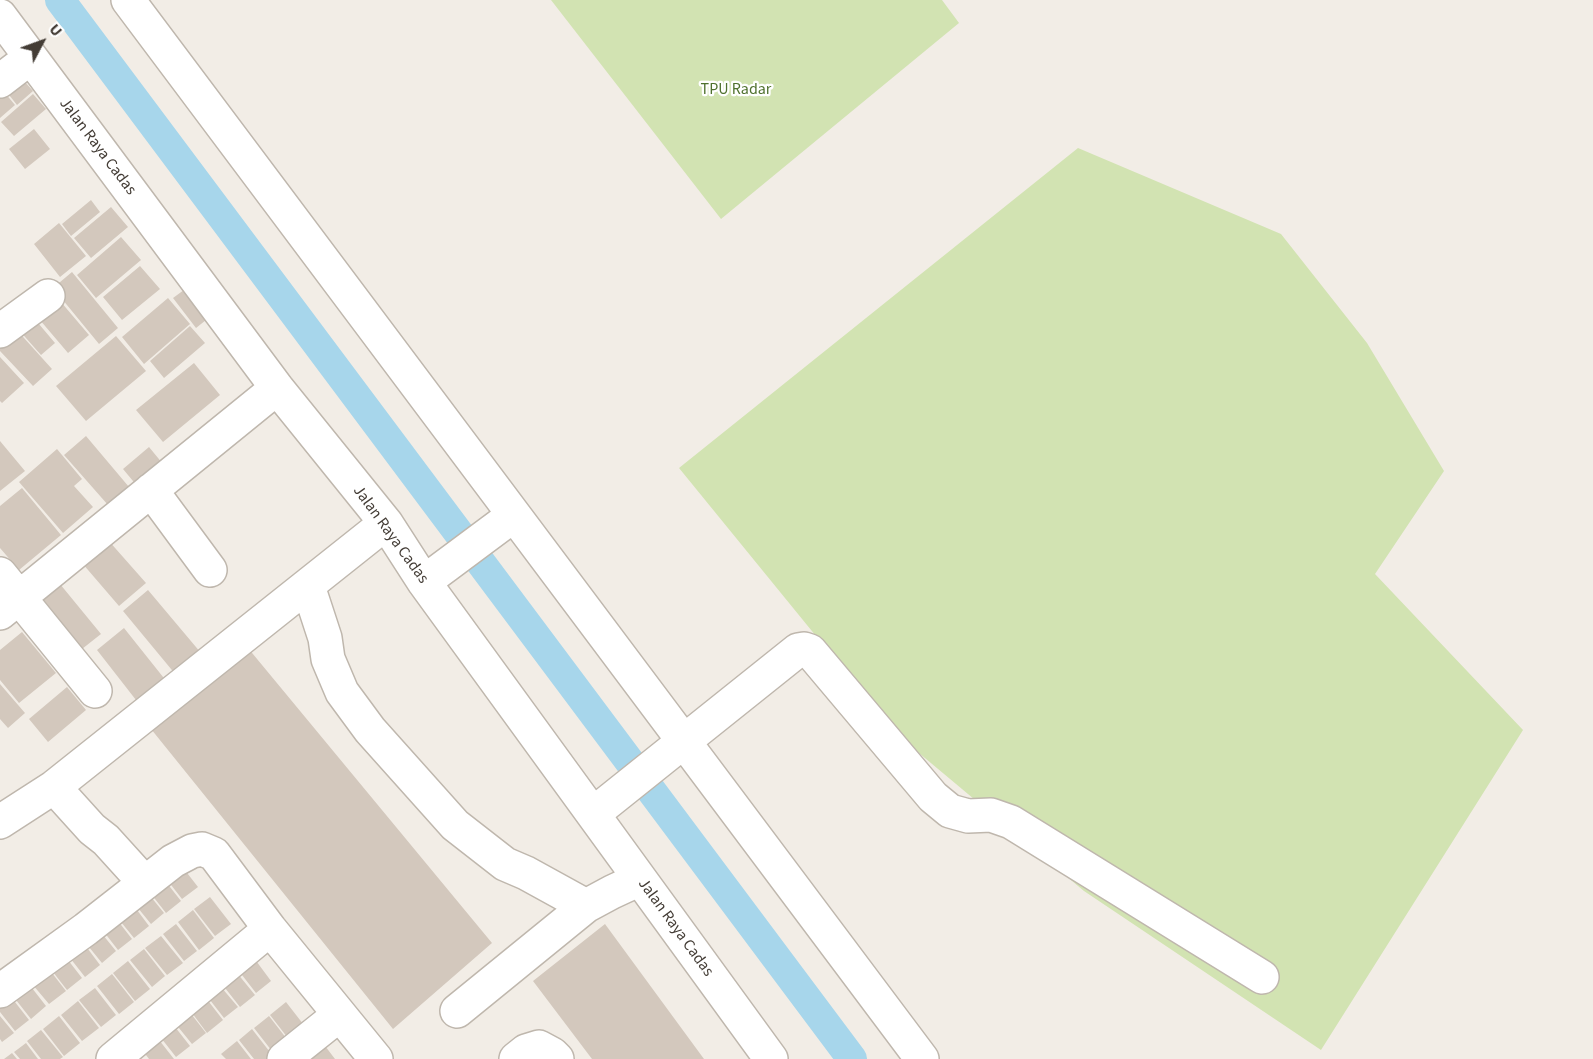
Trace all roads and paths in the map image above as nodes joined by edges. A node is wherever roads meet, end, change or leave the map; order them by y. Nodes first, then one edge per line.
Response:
1 (128, 0) edge
2 (0, 16) edge
3 (30, 58) junction
4 (0, 81) edge
5 (48, 296) dead end
6 (0, 331) edge
7 (277, 388) junction
8 (151, 490) junction
9 (511, 517) junction
10 (386, 523) junction
11 (210, 570) dead end
12 (433, 576) junction
13 (308, 586) junction
14 (6, 594) edge
15 (95, 691) dead end
16 (677, 747) junction
17 (54, 787) junction
18 (600, 809) junction
19 (0, 822) edge
20 (640, 879) junction
21 (145, 883) junction
22 (586, 906) junction
23 (270, 929) junction
24 (1262, 977) dead end
25 (0, 991) edge
26 (457, 1011) dead end
27 (339, 1015) junction
28 (113, 1059) edge
29 (284, 1059) edge
30 (376, 1059) edge
31 (516, 1059) edge
32 (557, 1059) edge
33 (771, 1059) edge
34 (922, 1059) edge

1 - 9 street
2 - 3 street, Jalan Raya Cadas
3 - 4 street
3 - 7 street, Jalan Raya Cadas
5 - 6 street
7 - 8 street
7 - 10 street, Jalan Raya Cadas
8 - 11 street
8 - 14 street
9 - 12 street
9 - 16 street
10 - 12 street, Jalan Raya Cadas
10 - 13 street
12 - 18 street, Jalan Raya Cadas
13 - 17 street
13 - 22 street
14 - 15 street
16 - 18 street
16 - 24 street
16 - 34 street
17 - 19 street
17 - 21 street
18 - 20 street, Jalan Raya Cadas
20 - 22 street
20 - 33 street, Jalan Raya Cadas
21 - 23 street
21 - 25 street
22 - 26 street
23 - 27 street
23 - 28 street
27 - 29 street
27 - 30 street
31 - 32 street

